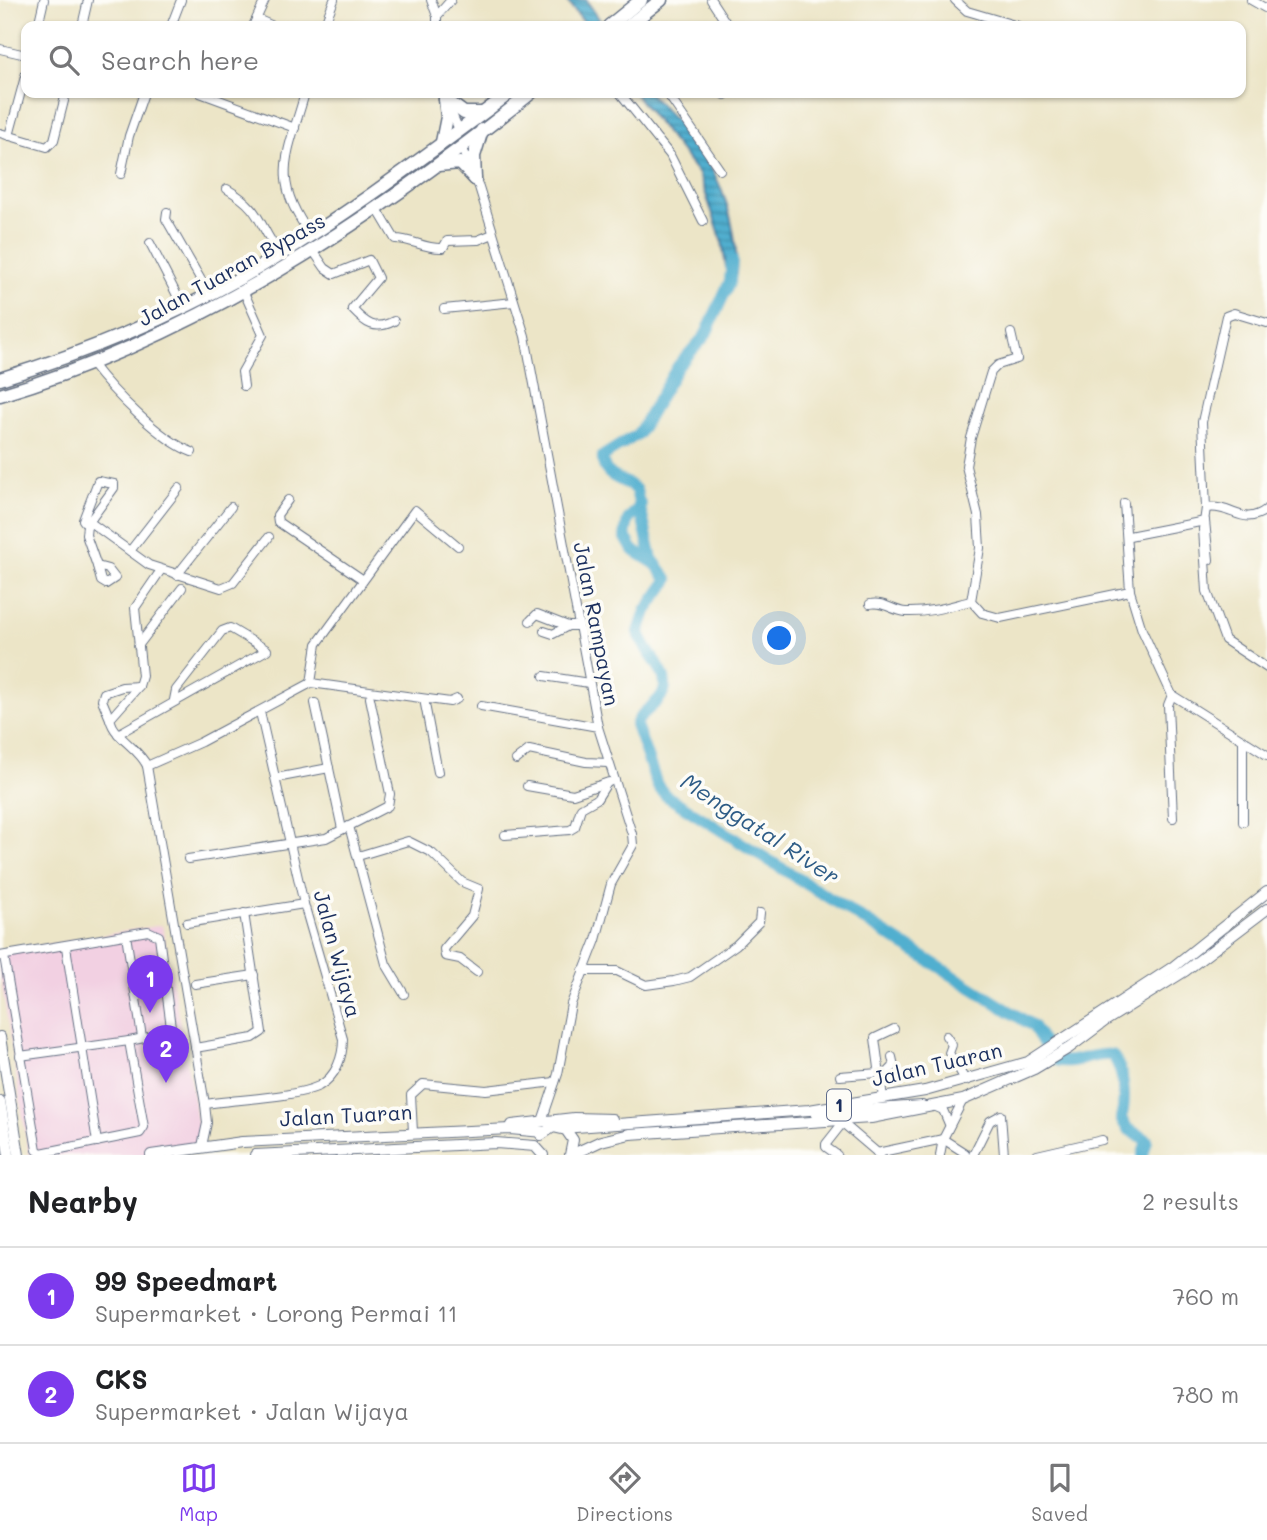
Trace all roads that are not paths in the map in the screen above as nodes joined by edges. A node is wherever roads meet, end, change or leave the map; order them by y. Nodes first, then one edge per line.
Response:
1 (44, 0) edge
2 (88, 0) edge
3 (181, 0) edge
4 (265, 0) edge
5 (334, 0) edge
6 (431, 0) edge
7 (451, 0) edge
8 (661, 0) edge
9 (711, 0) edge
10 (955, 0) edge
11 (1251, 0) edge
12 (643, 6) edge
13 (1265, 8) edge
14 (437, 16) junction
15 (39, 21) edge
16 (83, 21) edge
17 (173, 21) edge
18 (256, 21) edge
19 (326, 21) edge
20 (437, 21) edge
21 (617, 21) edge
22 (632, 21) edge
23 (725, 21) edge
24 (1001, 21) edge
25 (0, 48) edge
26 (21, 54) edge
27 (21, 88) edge
28 (65, 98) edge
29 (142, 98) edge
30 (214, 98) edge
31 (304, 98) edge
32 (444, 98) edge
33 (445, 98) edge
34 (446, 98) edge
35 (503, 98) edge
36 (524, 98) edge
37 (624, 98) edge
38 (670, 98) edge
39 (483, 113) junction
40 (295, 128) junction
41 (459, 130) junction
42 (482, 130) junction
43 (5, 135) edge
44 (442, 142) junction
45 (461, 147) junction
46 (433, 166) junction
47 (720, 170) dead end
48 (121, 174) dead end
49 (475, 179) junction
50 (228, 189) dead end
51 (376, 207) junction
52 (167, 212) dead end
53 (703, 221) dead end
54 (493, 234) junction
55 (311, 235) junction
56 (150, 243) dead end
57 (314, 252) junction
58 (280, 254) junction
59 (243, 290) junction
60 (209, 294) junction
61 (514, 302) junction
62 (183, 307) junction
63 (444, 309) dead end
64 (394, 321) dead end
65 (1267, 323) edge
66 (1011, 333) dead end
67 (91, 363) junction
68 (0, 379) edge
69 (244, 386) dead end
70 (0, 395) edge
71 (192, 452) dead end
72 (179, 488) dead end
73 (288, 500) dead end
74 (1124, 503) dead end
75 (231, 506) dead end
76 (1206, 508) junction
77 (1267, 509) edge
78 (1205, 521) junction
79 (89, 524) junction
80 (1129, 536) junction
81 (269, 537) dead end
82 (458, 546) dead end
83 (130, 551) junction
84 (97, 566) dead end
85 (161, 570) junction
86 (177, 575) junction
87 (362, 579) junction
88 (182, 588) dead end
89 (1130, 591) junction
90 (971, 601) junction
91 (870, 604) dead end
92 (530, 621) dead end
93 (568, 626) junction
94 (578, 626) junction
95 (544, 631) dead end
96 (138, 646) junction
97 (1267, 665) edge
98 (544, 676) dead end
99 (311, 683) junction
100 (589, 683) junction
101 (139, 686) junction
102 (1172, 695) junction
103 (370, 698) dead end
104 (424, 699) junction
105 (457, 699) dead end
106 (174, 700) junction
107 (315, 703) dead end
108 (481, 706) dead end
109 (260, 712) junction
110 (110, 719) junction
111 (598, 727) junction
112 (118, 734) junction
113 (1243, 741) junction
114 (1267, 755) edge
115 (516, 760) dead end
116 (608, 763) junction
117 (147, 766) junction
118 (329, 768) junction
119 (438, 772) dead end
120 (276, 778) junction
121 (611, 781) junction
122 (527, 786) dead end
123 (1172, 818) dead end
124 (1243, 822) dead end
125 (346, 828) junction
126 (505, 835) dead end
127 (292, 844) junction
128 (358, 856) junction
129 (188, 859) dead end
130 (1267, 892) edge
131 (304, 904) junction
132 (1267, 909) edge
133 (760, 913) dead end
134 (244, 914) junction
135 (187, 923) dead end
136 (126, 935) junction
137 (66, 947) junction
138 (2, 956) edge
139 (181, 965) junction
140 (163, 968) junction
141 (583, 971) junction
142 (477, 972) dead end
143 (254, 975) junction
144 (195, 984) dead end
145 (404, 994) dead end
146 (894, 1029) dead end
147 (0, 1037) edge
148 (142, 1037) junction
149 (946, 1037) dead end
150 (130, 1041) junction
151 (1066, 1045) junction
152 (82, 1046) junction
153 (195, 1048) junction
154 (20, 1055) junction
155 (4, 1057) junction
156 (892, 1057) dead end
157 (1031, 1065) junction
158 (840, 1076) dead end
159 (878, 1077) junction
160 (966, 1081) junction
161 (555, 1082) junction
162 (883, 1098) junction
163 (963, 1100) junction
164 (0, 1101) edge
165 (550, 1102) junction
166 (205, 1104) junction
167 (936, 1107) junction
168 (809, 1110) junction
169 (542, 1121) junction
170 (650, 1121) junction
171 (207, 1123) junction
172 (840, 1123) junction
173 (561, 1124) junction
174 (949, 1124) junction
175 (786, 1125) junction
176 (498, 1129) junction
177 (413, 1132) junction
178 (543, 1132) junction
179 (943, 1139) junction
180 (1102, 1140) dead end
181 (97, 1142) junction
182 (217, 1145) junction
183 (202, 1146) junction
184 (879, 1154) edge
185 (969, 1154) edge
186 (9, 1155) edge
187 (19, 1155) edge
188 (151, 1155) edge
189 (255, 1155) edge
190 (543, 1155) edge
191 (570, 1155) edge
192 (837, 1155) edge
193 (940, 1155) edge
194 (1004, 1155) edge
195 (1037, 1155) edge

1 - 15 street
2 - 16 street
3 - 17 street
4 - 18 street
5 - 19 street
6 - 14 street
7 - 14 street
8 - 12 highway
9 - 23 street
10 - 24 street
11 - 13 street
12 - 21 highway
12 - 22 highway
14 - 20 street
25 - 26 street
27 - 43 street
28 - 43 street
29 - 48 street
30 - 40 street
31 - 40 street
32 - 44 highway
33 - 41 street
34 - 39 highway
35 - 39 highway, Jalan Tuaran Bypass
36 - 42 highway, Jalan Tuaran Bypass
37 - 53 street
38 - 47 street
39 - 41 highway, Jalan Tuaran Bypass
40 - 55 street
41 - 44 highway, Jalan Tuaran Bypass
42 - 45 highway, Jalan Tuaran Bypass
42 - 49 highway
44 - 55 highway, Jalan Tuaran Bypass
45 - 46 highway, Jalan Tuaran Bypass
45 - 49 street, Jalan Rampayan
45 - 55 highway
46 - 49 highway
46 - 51 highway, Jalan Tuaran Bypass
49 - 54 street, Jalan Rampayan
50 - 58 street
51 - 54 street
51 - 57 highway, Jalan Tuaran Bypass
52 - 60 street
54 - 61 street, Jalan Rampayan
55 - 58 highway, Jalan Tuaran Bypass
56 - 62 street
57 - 59 highway, Jalan Tuaran Bypass
57 - 64 street
58 - 60 highway, Jalan Tuaran Bypass
59 - 67 highway, Jalan Tuaran Bypass
59 - 69 street
60 - 62 highway, Jalan Tuaran Bypass
61 - 63 street
61 - 94 street, Jalan Rampayan
62 - 68 highway, Jalan Tuaran Bypass
65 - 76 street
66 - 90 street
67 - 70 highway, Jalan Tuaran Bypass
67 - 71 street
72 - 83 street
73 - 87 street
74 - 80 street
75 - 86 street
76 - 77 street
76 - 78 street
78 - 80 street
78 - 97 street
79 - 79 street
79 - 83 street
79 - 84 street
80 - 89 street
81 - 86 street
82 - 87 street
83 - 85 street
85 - 86 street
85 - 96 street
87 - 99 street
88 - 96 street
89 - 90 street
89 - 102 street
90 - 91 street
92 - 93 street
93 - 94 street
93 - 95 street
94 - 100 street, Jalan Rampayan
96 - 101 street
98 - 100 street
99 - 104 street
99 - 109 street
100 - 111 street, Jalan Rampayan
101 - 110 street
101 - 110 street
102 - 113 street
102 - 123 street
103 - 125 street
104 - 105 street
104 - 119 street
106 - 106 street
106 - 112 street
107 - 118 street
108 - 111 street
109 - 117 street
109 - 120 street, Jalan Wijaya
110 - 112 street
111 - 116 street, Jalan Rampayan
112 - 117 street
113 - 114 street
113 - 124 street
115 - 116 street
116 - 121 street, Jalan Rampayan
117 - 139 street
118 - 120 street
118 - 125 street
120 - 127 street, Jalan Wijaya
121 - 122 street
121 - 126 street
121 - 141 street, Jalan Rampayan
125 - 127 street
125 - 128 street
127 - 129 street
127 - 131 street, Jalan Wijaya
128 - 142 street
128 - 145 street
130 - 151 main road, Jalan Tuaran / 1
131 - 134 street
131 - 166 street, Jalan Wijaya
132 - 151 main road, Jalan Tuaran / 1
133 - 141 street
134 - 135 street
134 - 143 street
136 - 137 street
136 - 140 street
136 - 148 street
137 - 138 street
137 - 152 street
138 - 154 street
139 - 140 street
139 - 153 street
140 - 148 street
141 - 161 street, Jalan Rampayan
143 - 144 street
143 - 153 street
146 - 159 street
147 - 155 main road
148 - 150 street
149 - 160 street
150 - 152 street
150 - 181 street
151 - 157 main road, Jalan Tuaran / 1
152 - 154 street
152 - 181 street
153 - 166 street
154 - 155 street
154 - 181 street
155 - 187 main road
156 - 159 street
157 - 160 main road, Jalan Tuaran / 1
157 - 163 main road, Jalan Tuaran / 1
158 - 159 street
159 - 162 street
160 - 162 main road, Jalan Tuaran / 1
161 - 165 street, Jalan Rampayan
161 - 177 street
162 - 168 main road, Jalan Tuaran / 1
163 - 167 main road, Jalan Tuaran / 1
163 - 174 street
164 - 186 main road
165 - 169 street, Jalan Rampayan
165 - 173 street
166 - 171 street
167 - 168 main road
167 - 172 main road, Jalan Tuaran / 1
167 - 174 street
168 - 170 main road, Jalan Tuaran / 1
169 - 173 main road
169 - 176 main road
170 - 173 main road, Jalan Tuaran / 1
170 - 175 main road
171 - 182 street
171 - 183 street
172 - 175 main road, Jalan Tuaran / 1
172 - 184 street
172 - 192 street
173 - 178 main road, 1
173 - 191 main road, 1
174 - 179 street
175 - 191 main road, Jalan Tuaran / 1
176 - 177 main road, Jalan Tuaran / 1
176 - 178 main road, Jalan Tuaran / 1
177 - 182 main road, Jalan Tuaran / 1
178 - 190 main road
179 - 184 street
179 - 185 street
179 - 193 street
180 - 195 street
182 - 183 main road, Jalan Tuaran / 1
183 - 188 main road, Jalan Tuaran / 1
185 - 194 street
189 - 190 main road, Jalan Tuaran

